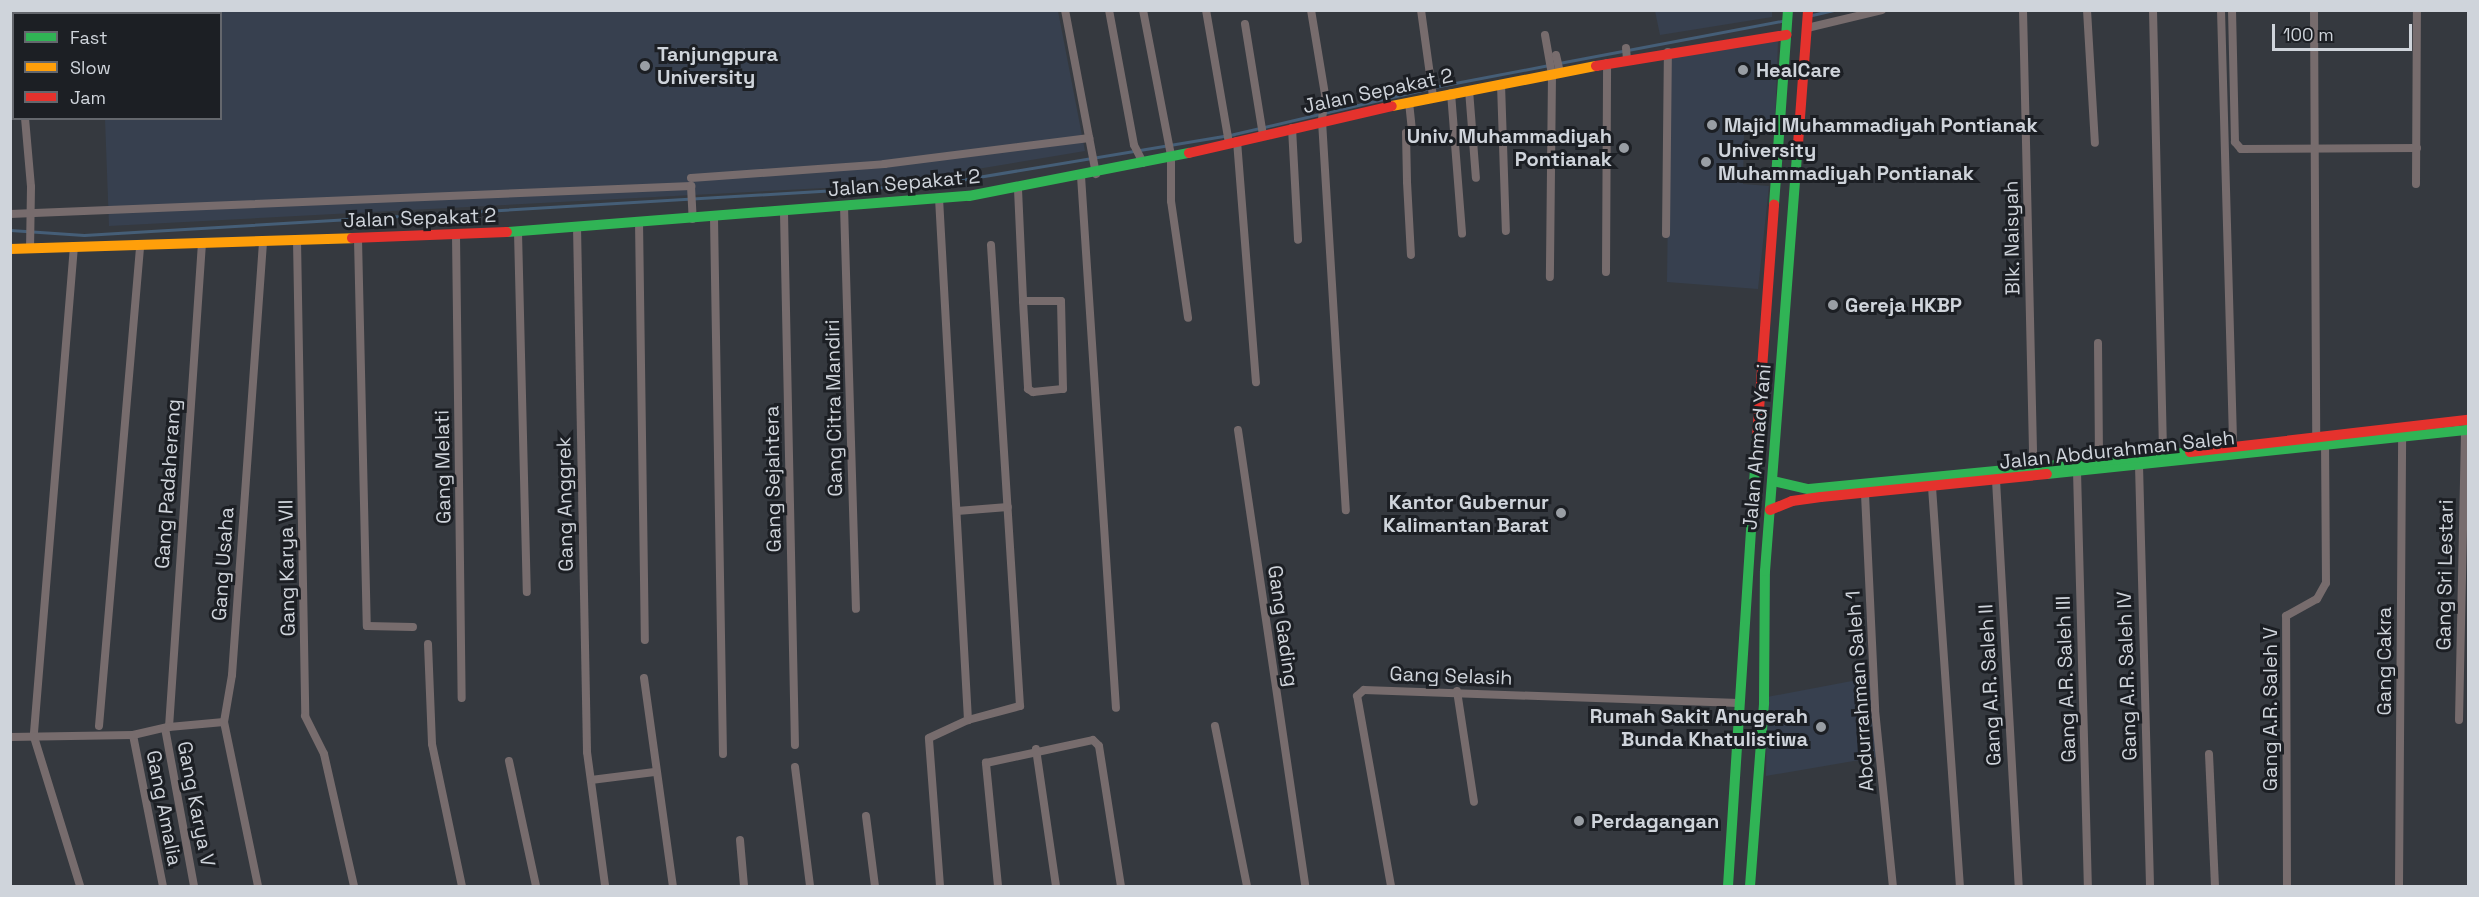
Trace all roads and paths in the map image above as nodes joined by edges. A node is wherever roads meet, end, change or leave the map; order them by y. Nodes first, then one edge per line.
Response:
1 (1065, 10) edge
2 (1109, 10) edge
3 (1143, 10) edge
4 (1206, 10) edge
5 (1311, 10) edge
6 (1421, 10) edge
7 (1788, 10) edge
8 (1882, 10) edge
9 (2023, 10) edge
10 (2087, 10) edge
11 (2153, 10) edge
12 (2221, 10) edge
13 (2232, 10) edge
14 (2314, 10) edge
15 (2417, 10) edge
16 (1808, 11) edge
17 (1245, 24) dead end
18 (1808, 26) junction
19 (1786, 31) junction
20 (1545, 35) dead end
21 (1668, 52) junction
22 (1607, 63) junction
23 (1555, 64) junction
24 (1501, 84) junction
25 (1469, 90) junction
26 (1451, 93) junction
27 (1433, 95) junction
28 (1409, 102) junction
29 (1781, 108) junction
30 (1800, 109) junction
31 (1322, 117) junction
32 (25, 120) edge
33 (1292, 128) junction
34 (1263, 133) junction
35 (1089, 138) junction
36 (1232, 141) junction
37 (2095, 143) dead end
38 (2417, 148) junction
39 (2314, 149) junction
40 (1171, 153) junction
41 (1140, 160) junction
42 (1094, 165) junction
43 (1081, 176) junction
44 (692, 178) dead end
45 (1476, 178) dead end
46 (2416, 184) dead end
47 (1018, 189) junction
48 (939, 198) junction
49 (844, 206) junction
50 (692, 213) junction
51 (784, 213) junction
52 (10, 214) edge
53 (31, 214) junction
54 (714, 218) junction
55 (639, 221) junction
56 (577, 226) junction
57 (1506, 231) dead end
58 (518, 232) junction
59 (1462, 234) dead end
60 (1666, 234) dead end
61 (456, 235) junction
62 (358, 239) junction
63 (297, 240) junction
64 (1298, 240) dead end
65 (263, 241) junction
66 (30, 243) junction
67 (202, 243) junction
68 (140, 245) junction
69 (992, 245) dead end
70 (74, 246) junction
71 (10, 249) edge
72 (1411, 255) dead end
73 (1606, 272) dead end
74 (1550, 277) dead end
75 (1023, 301) junction
76 (1188, 318) dead end
77 (2098, 343) dead end
78 (1256, 382) dead end
79 (2467, 427) edge
80 (1238, 430) dead end
81 (2316, 436) junction
82 (2402, 436) junction
83 (2325, 445) junction
84 (2233, 446) junction
85 (2163, 454) junction
86 (2182, 457) junction
87 (2099, 459) junction
88 (2033, 465) junction
89 (2139, 465) junction
90 (2077, 471) junction
91 (1996, 480) junction
92 (1773, 481) junction
93 (1932, 487) junction
94 (1851, 490) junction
95 (1865, 494) junction
96 (1008, 507) junction
97 (1346, 510) dead end
98 (1770, 510) junction
99 (957, 511) junction
100 (527, 592) dead end
101 (856, 609) dead end
102 (413, 627) dead end
103 (645, 640) dead end
104 (428, 644) dead end
105 (644, 678) dead end
106 (1457, 691) junction
107 (462, 698) dead end
108 (1739, 703) junction
109 (1116, 708) dead end
110 (968, 720) junction
111 (2459, 720) dead end
112 (224, 722) junction
113 (99, 726) dead end
114 (1215, 726) dead end
115 (167, 728) junction
116 (133, 735) junction
117 (10, 737) edge
118 (34, 737) junction
119 (795, 745) dead end
120 (1036, 749) junction
121 (723, 754) dead end
122 (2209, 754) dead end
123 (509, 761) dead end
124 (795, 767) dead end
125 (655, 772) junction
126 (591, 780) junction
127 (1735, 781) junction
128 (1758, 782) junction
129 (1474, 802) dead end
130 (866, 816) dead end
131 (740, 840) dead end
132 (80, 886) edge
133 (163, 886) edge
134 (195, 886) edge
135 (258, 886) edge
136 (354, 886) edge
137 (462, 886) edge
138 (536, 886) edge
139 (605, 886) edge
140 (674, 886) edge
141 (744, 886) edge
142 (810, 886) edge
143 (875, 886) edge
144 (940, 886) edge
145 (998, 886) edge
146 (1056, 886) edge
147 (1121, 886) edge
148 (1247, 886) edge
149 (1305, 886) edge
150 (1391, 886) edge
151 (1728, 886) edge
152 (1750, 886) edge
153 (1893, 886) edge
154 (1960, 886) edge
155 (2019, 886) edge
156 (2088, 886) edge
157 (2151, 886) edge
158 (2215, 886) edge
159 (2287, 886) edge
160 (2399, 886) edge

1 - 35 street
2 - 41 street
3 - 40 street
4 - 36 street
5 - 31 street
6 - 27 street
7 - 19 main road, Jalan Ahmad Yani
8 - 18 street
9 - 88 street, Blk. Naisyah
10 - 37 street
11 - 85 street
12 - 84 street
13 - 39 street
14 - 39 street
15 - 38 street
16 - 18 main road, Jalan Ahmad Yani
17 - 34 street
18 - 30 main road, Jalan Ahmad Yani
19 - 21 main road, Jalan Sepakat 2
19 - 29 main road, Jalan Ahmad Yani
20 - 23 street
21 - 22 main road, Jalan Sepakat 2
21 - 60 street
22 - 23 main road, Jalan Sepakat 2
22 - 73 street
23 - 24 main road, Jalan Sepakat 2
23 - 74 street
24 - 25 main road, Jalan Sepakat 2
24 - 57 street
25 - 26 main road, Jalan Sepakat 2
25 - 45 street
26 - 27 main road, Jalan Sepakat 2
26 - 59 street
27 - 28 main road, Jalan Sepakat 2
28 - 31 main road, Jalan Sepakat 2
28 - 72 street
29 - 30 main road
29 - 108 main road, Jalan Ahmad Yani
30 - 92 main road, Jalan Ahmad Yani
31 - 33 main road, Jalan Sepakat 2
31 - 97 street
32 - 53 street
33 - 34 main road, Jalan Sepakat 2
33 - 64 street
34 - 36 main road, Jalan Sepakat 2
35 - 42 street
35 - 44 street
36 - 40 main road, Jalan Sepakat 2
36 - 78 street
38 - 39 street
38 - 46 street
39 - 81 street
40 - 41 main road, Jalan Sepakat 2
40 - 76 street
41 - 42 main road, Jalan Sepakat 2
42 - 43 main road, Jalan Sepakat 2
43 - 47 main road, Jalan Sepakat 2
43 - 109 street
47 - 48 main road, Jalan Sepakat 2
47 - 75 street
48 - 49 main road, Jalan Sepakat 2
48 - 99 street
49 - 51 main road, Jalan Sepakat 2
49 - 101 street, Gang Citra Mandiri
50 - 53 street
50 - 54 main road, Jalan Sepakat 2
50 - 55 main road, Jalan Sepakat 2
51 - 54 main road, Jalan Sepakat 2
51 - 119 street, Gang Sejahtera
52 - 53 street
53 - 66 street
54 - 121 street
55 - 56 main road, Jalan Sepakat 2
55 - 103 street
56 - 58 main road, Jalan Sepakat 2
56 - 126 street, Gang Anggrek
58 - 61 main road, Jalan Sepakat 2
58 - 100 street
61 - 62 main road, Jalan Sepakat 2
61 - 107 street, Gang Melati
62 - 63 main road, Jalan Sepakat 2
62 - 102 street
63 - 65 main road, Jalan Sepakat 2
63 - 136 street, Gang Karya VII
65 - 67 main road, Jalan Sepakat 2
65 - 112 street, Gang Usaha
66 - 70 main road, Jalan Sepakat 2
66 - 71 main road, Jalan Sepakat 2
67 - 68 main road, Jalan Sepakat 2
67 - 115 street, Gang Padaherang
68 - 70 main road, Jalan Sepakat 2
68 - 113 street
69 - 96 street
70 - 118 street
75 - 75 street
77 - 87 street
79 - 81 main road, Jalan Abdurahman Saleh
79 - 82 main road, Jalan Abdurahman Saleh
79 - 111 street, Gang Sri Lestari
80 - 149 street, Gang Gading
81 - 84 main road, Jalan Abdurahman Saleh
82 - 83 main road, Jalan Abdurahman Saleh
82 - 160 street, Gang Cakra
83 - 86 main road, Jalan Abdurahman Saleh
83 - 159 street, Gang A.R. Saleh V
84 - 86 main road, Jalan Abdurahman Saleh
85 - 86 main road, Jalan Abdurahman Saleh
85 - 87 main road, Jalan Abdurahman Saleh
86 - 89 main road, Jalan Abdurahman Saleh
87 - 88 main road, Jalan Abdurahman Saleh
88 - 94 main road, Jalan Abdurahman Saleh
89 - 90 main road, Jalan Abdurahman Saleh
89 - 157 street, Gang A.R. Saleh IV
90 - 91 main road, Jalan Abdurahman Saleh
90 - 156 street, Gang A.R. Saleh III
91 - 93 main road, Jalan Abdurahman Saleh
91 - 155 street, Gang A.R. Saleh II
92 - 94 main road, Jalan Abdurahman Saleh
92 - 98 main road, Jalan Ahmad Yani
93 - 95 main road, Jalan Abdurahman Saleh
93 - 154 street
94 - 95 main road, Jalan Abdurahman Saleh
94 - 98 main road, Jalan Abdurahman Saleh
95 - 153 street, Abdurrahman Saleh 1
96 - 99 street
96 - 110 street
98 - 128 main road, Jalan Ahmad Yani
99 - 110 street
104 - 137 street
105 - 125 street
106 - 108 street, Gang Selasih
106 - 129 street
106 - 150 street, Gang Selasih
108 - 127 main road, Jalan Ahmad Yani
110 - 144 street
112 - 115 street
112 - 135 street, Gang Usaha
114 - 148 street
115 - 116 street
115 - 134 street, Gang Karya V
116 - 118 street
116 - 133 street, Gang Amalia
117 - 118 street
118 - 132 street
120 - 145 street
120 - 146 street
120 - 147 street
122 - 158 street
123 - 138 street
124 - 142 street
125 - 126 street
125 - 140 street
126 - 139 street, Gang Anggrek
127 - 128 main road
127 - 151 main road, Jalan Ahmad Yani
128 - 152 main road, Jalan Ahmad Yani
130 - 143 street
131 - 141 street

